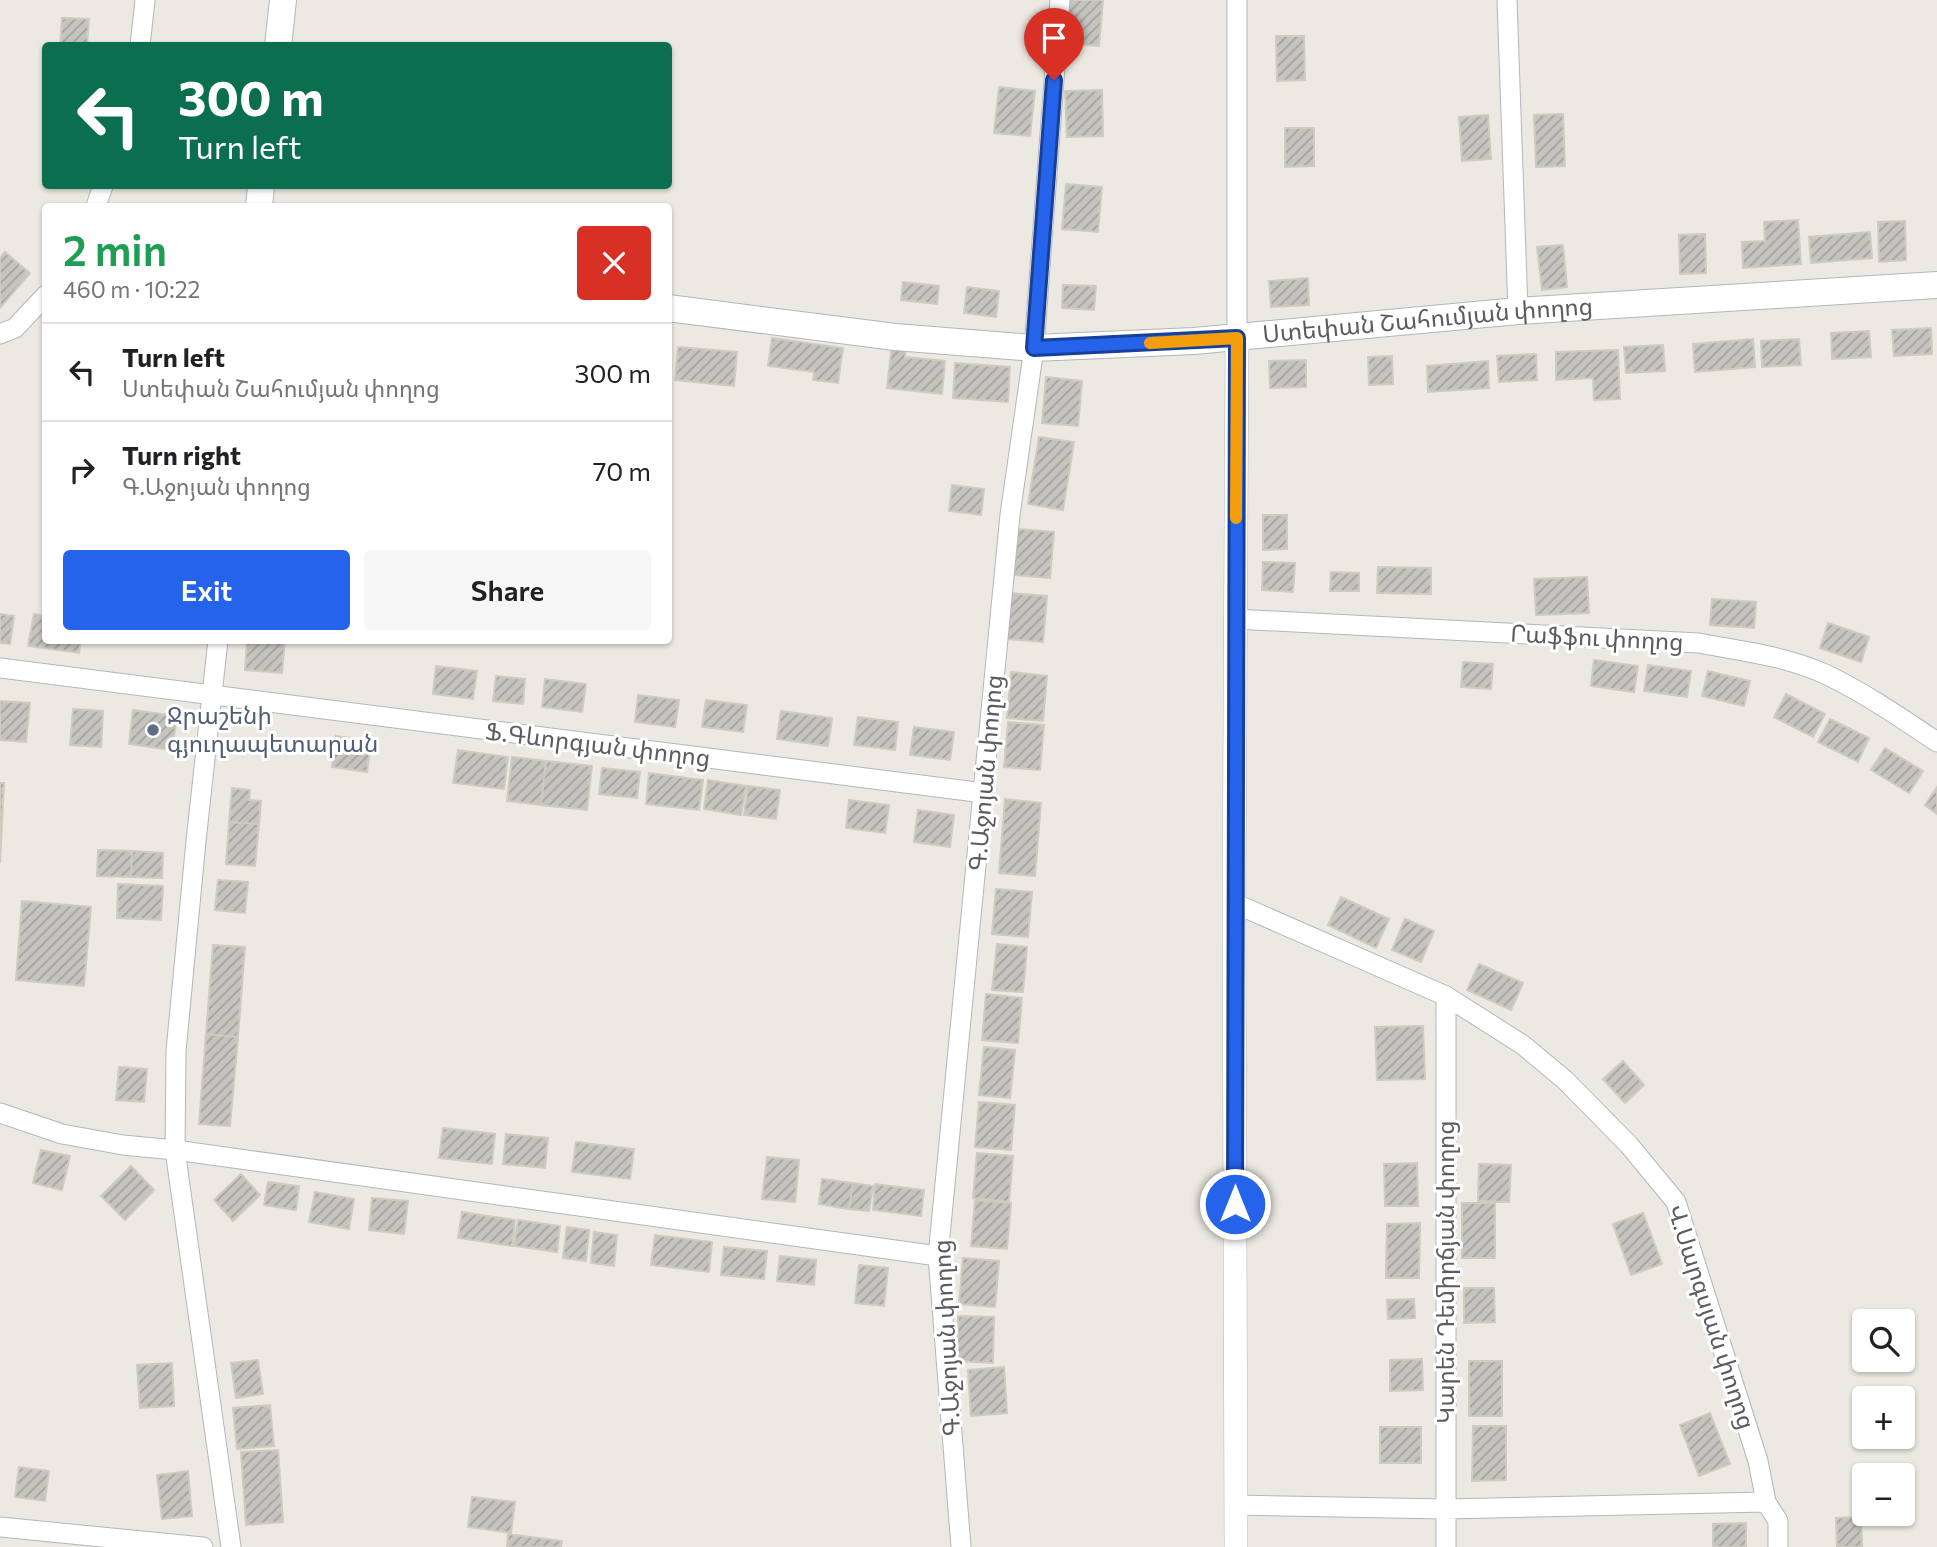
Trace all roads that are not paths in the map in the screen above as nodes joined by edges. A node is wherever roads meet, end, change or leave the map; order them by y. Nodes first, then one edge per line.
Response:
1 (145, 0) edge
2 (283, 0) edge
3 (1060, 0) edge
4 (1237, 0) edge
5 (1507, 0) edge
6 (141, 42) edge
7 (278, 42) edge
8 (1937, 285) edge
9 (42, 299) edge
10 (672, 309) edge
11 (1518, 311) junction
12 (0, 334) edge
13 (1237, 338) junction
14 (1034, 348) junction
15 (1235, 619) junction
16 (218, 644) edge
17 (0, 668) edge
18 (213, 697) junction
19 (1937, 742) edge
20 (984, 793) junction
21 (1234, 903) junction
22 (1446, 996) junction
23 (0, 1113) edge
24 (175, 1150) junction
25 (938, 1256) junction
26 (1766, 1502) junction
27 (1236, 1505) junction
28 (1445, 1509) junction
29 (0, 1527) edge
30 (203, 1547) edge
31 (231, 1547) edge
32 (961, 1547) edge
33 (1236, 1547) edge
34 (1446, 1547) edge
35 (1778, 1547) edge

1 - 6 street
2 - 7 main road
3 - 14 street, Գ.Աջոյան փողոց
4 - 13 street
5 - 11 street
8 - 11 main road, Ստեփան Շահումյան փողոց
9 - 12 street
10 - 14 main road, Ստեփան Շահումյան փողոց
11 - 13 main road, Ստեփան Շահումյան փողոց
13 - 14 main road, Ստեփան Շահումյան փողոց
13 - 15 street
14 - 20 street, Գ.Աջոյան փողոց
15 - 19 street, Րաֆֆու փողոց
15 - 21 street
16 - 18 street
17 - 18 street, Ֆ.Գևորգյան փողոց
18 - 20 street, Ֆ.Գևորգյան փողոց
18 - 24 street
20 - 25 street, Գ.Աջոյան փողոց
21 - 22 street, Վ.Սարգսյան փողոց
21 - 27 street
22 - 26 street, Վ.Սարգսյան փողոց
22 - 28 street, Կարեն Դեմիրճյան փողոց
23 - 24 street
24 - 25 street
24 - 31 street
25 - 32 street, Գ.Աջոյան փողոց
26 - 28 street
26 - 35 street, Վ.Սարգսյան փողոց
27 - 28 street
27 - 33 street
28 - 34 street, Կարեն Դեմիրճյան փողոց
29 - 30 street

